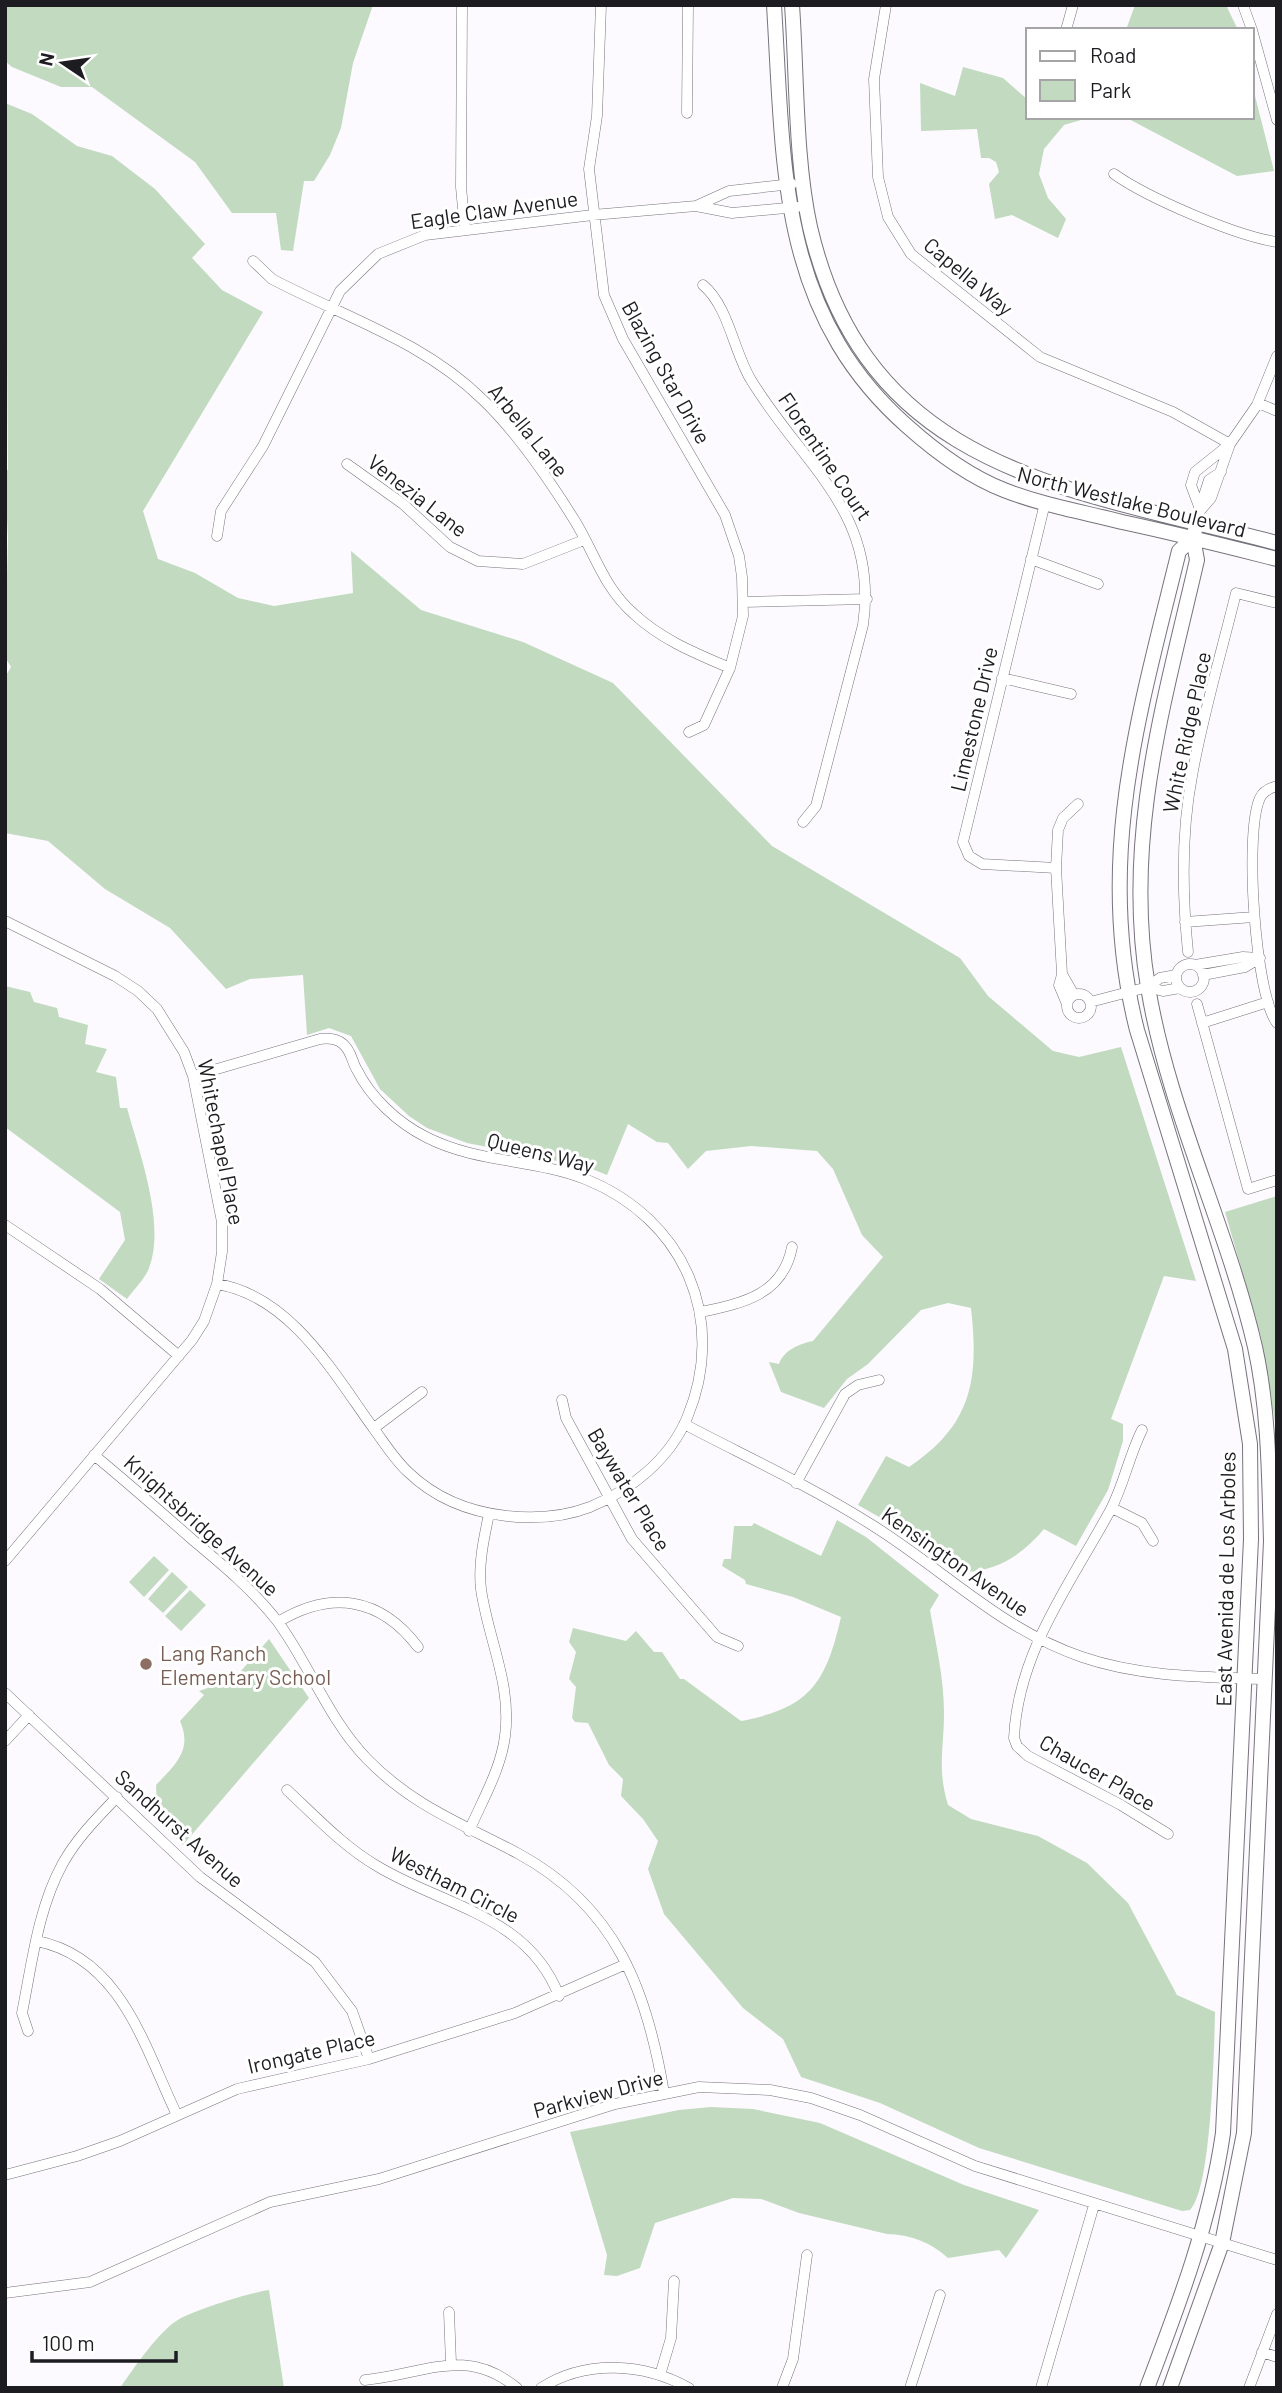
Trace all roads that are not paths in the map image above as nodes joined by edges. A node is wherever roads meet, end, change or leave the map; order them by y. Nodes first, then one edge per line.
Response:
1 (462, 5) edge
2 (601, 5) edge
3 (688, 5) edge
4 (774, 5) edge
5 (792, 5) edge
6 (886, 5) edge
7 (1073, 5) edge
8 (1242, 5) edge
9 (1067, 28) edge
10 (1251, 28) edge
11 (1254, 37) edge
12 (687, 113) dead end
13 (1277, 120) edge
14 (1114, 174) dead end
15 (804, 183) junction
16 (786, 185) junction
17 (722, 197) junction
18 (696, 206) junction
19 (807, 206) junction
20 (789, 207) junction
21 (722, 209) junction
22 (593, 215) junction
23 (465, 230) junction
24 (1277, 242) edge
25 (253, 261) dead end
26 (703, 285) dead end
27 (330, 309) junction
28 (1277, 356) edge
29 (1258, 403) junction
30 (1277, 411) edge
31 (1230, 444) junction
32 (347, 464) dead end
33 (1205, 465) junction
34 (1221, 472) junction
35 (1045, 503) junction
36 (1199, 515) junction
37 (216, 536) dead end
38 (1193, 538) junction
39 (584, 540) junction
40 (1277, 543) edge
41 (1031, 559) junction
42 (1277, 559) edge
43 (1098, 584) dead end
44 (866, 599) junction
45 (744, 602) junction
46 (1277, 603) edge
47 (730, 668) junction
48 (1002, 678) junction
49 (1071, 694) dead end
50 (689, 732) dead end
51 (1277, 786) edge
52 (1079, 804) dead end
53 (803, 822) dead end
54 (1056, 868) junction
55 (1254, 917) junction
56 (5, 921) edge
57 (1185, 922) junction
58 (1188, 952) dead end
59 (1260, 958) junction
60 (1195, 965) junction
61 (1062, 974) junction
62 (1176, 975) junction
63 (1203, 975) junction
64 (1148, 987) junction
65 (1180, 988) junction
66 (1127, 990) junction
67 (1074, 995) junction
68 (1090, 1002) junction
69 (1268, 1002) junction
70 (1067, 1004) junction
71 (1197, 1004) dead end
72 (1202, 1023) junction
73 (1277, 1023) edge
74 (193, 1076) junction
75 (1277, 1180) edge
76 (5, 1225) edge
77 (792, 1247) dead end
78 (218, 1284) junction
79 (701, 1312) junction
80 (179, 1356) junction
81 (878, 1380) dead end
82 (422, 1392) dead end
83 (562, 1400) dead end
84 (684, 1424) junction
85 (374, 1428) junction
86 (1142, 1430) dead end
87 (94, 1454) junction
88 (796, 1483) junction
89 (610, 1499) junction
90 (1112, 1508) junction
91 (489, 1514) junction
92 (1153, 1541) dead end
93 (5, 1561) edge
94 (278, 1622) junction
95 (1039, 1639) junction
96 (738, 1646) dead end
97 (418, 1647) dead end
98 (1245, 1678) junction
99 (1265, 1679) junction
100 (5, 1693) edge
101 (29, 1715) junction
102 (5, 1741) edge
103 (287, 1790) dead end
104 (117, 1797) junction
105 (468, 1831) junction
106 (1168, 1834) dead end
107 (37, 1941) junction
108 (626, 1964) junction
109 (559, 1996) junction
110 (28, 2031) dead end
111 (369, 2059) junction
112 (664, 2093) junction
113 (176, 2113) junction
114 (5, 2175) edge
115 (1094, 2205) junction
116 (1202, 2237) junction
117 (1222, 2243) junction
118 (807, 2255) dead end
119 (1277, 2260) edge
120 (674, 2281) dead end
121 (5, 2293) edge
122 (940, 2295) dead end
123 (449, 2312) dead end
124 (1277, 2314) edge
125 (1262, 2352) junction
126 (1277, 2357) edge
127 (451, 2363) junction
128 (660, 2375) junction
129 (365, 2380) dead end
130 (517, 2388) edge
131 (541, 2388) edge
132 (689, 2388) edge
133 (782, 2388) edge
134 (910, 2388) edge
135 (1041, 2388) edge
136 (1147, 2388) edge
137 (1170, 2388) edge
138 (1249, 2388) edge

1 - 23 street
2 - 22 street, Blazing Star Drive
3 - 12 street
4 - 16 main road, North Westlake Boulevard
5 - 15 main road, North Westlake Boulevard
6 - 31 street, Capella Way
7 - 9 street
8 - 10 street
11 - 13 street
14 - 24 street
15 - 16 street, Eagle Claw Avenue
15 - 19 main road, North Westlake Boulevard
16 - 17 street, Eagle Claw Avenue
16 - 20 main road, North Westlake Boulevard
17 - 18 street, Eagle Claw Avenue
17 - 21 street
18 - 21 street, Eagle Claw Avenue
18 - 22 street, Eagle Claw Avenue
19 - 20 street, Eagle Claw Avenue
19 - 36 main road, North Westlake Boulevard
20 - 21 street, Eagle Claw Avenue
20 - 35 main road, North Westlake Boulevard
22 - 23 street, Eagle Claw Avenue
22 - 45 street, Blazing Star Drive
23 - 27 street, Eagle Claw Avenue
25 - 27 street, Arbella Lane
26 - 44 street, Florentine Court
27 - 37 street, Eagle Claw Avenue
27 - 39 street, Arbella Lane
28 - 29 street, East Avenida de Los Arboles
29 - 30 street
29 - 31 street, East Avenida de Los Arboles
31 - 33 street, East Avenida de Los Arboles
31 - 34 street, East Avenida de Los Arboles
32 - 39 street, Venezia Lane
33 - 34 street
33 - 36 street, East Avenida de Los Arboles
34 - 36 street, East Avenida de Los Arboles
35 - 38 main road, North Westlake Boulevard
35 - 41 street, Limestone Drive
36 - 38 main road, East Avenida de Los Arboles
36 - 40 main road, North Westlake Boulevard
38 - 42 main road, North Westlake Boulevard
38 - 64 main road, East Avenida de Los Arboles
38 - 66 main road, East Avenida de Los Arboles
39 - 47 street, Arbella Lane
41 - 43 street
41 - 48 street, Limestone Drive
44 - 45 street
44 - 53 street, Florentine Court
45 - 47 street, Blazing Star Drive
46 - 57 street, White Ridge Place
47 - 50 street, Blazing Star Drive
48 - 49 street
48 - 54 street, Limestone Drive
51 - 55 street
52 - 54 street
54 - 61 street
55 - 57 street
55 - 59 street
56 - 74 street, Whitechapel Place
57 - 58 street, White Ridge Place
59 - 60 street
59 - 63 street
59 - 69 street
60 - 62 street
60 - 63 street
61 - 67 street
61 - 70 street
62 - 64 street
62 - 65 street
63 - 65 street
64 - 65 street
64 - 66 street
64 - 99 main road, East Avenida de Los Arboles
66 - 68 street
66 - 98 main road, East Avenida de Los Arboles
67 - 68 street
67 - 70 street
68 - 70 street
69 - 72 street
69 - 73 street
71 - 72 street
72 - 75 street
74 - 78 street, Whitechapel Place
74 - 79 street, Queens Way
76 - 80 street
77 - 79 street
78 - 80 street, Whitechapel Place
78 - 85 street, Queens Way
79 - 84 street, Queens Way
80 - 87 street, Whitechapel Place
81 - 88 street
82 - 85 street
83 - 89 street, Baywater Place
84 - 88 street, Kensington Avenue
84 - 89 street, Queens Way
85 - 91 street, Queens Way
86 - 90 street, Chaucer Place
87 - 93 street, Whitechapel Place
87 - 94 street, Knightsbridge Avenue
88 - 95 street, Kensington Avenue
89 - 91 street, Queens Way
89 - 96 street, Baywater Place
90 - 92 street
90 - 95 street, Chaucer Place
91 - 105 street
94 - 97 street
94 - 105 street, Knightsbridge Avenue
95 - 98 street, Kensington Avenue
95 - 106 street, Chaucer Place
98 - 99 street, Kensington Avenue
98 - 116 main road, East Avenida de Los Arboles
99 - 117 main road, East Avenida de Los Arboles
100 - 101 street, Sandhurst Avenue
101 - 102 street
101 - 104 street, Sandhurst Avenue
103 - 109 street, Westham Circle
104 - 107 street
104 - 111 street, Sandhurst Avenue
105 - 108 street, Knightsbridge Avenue
107 - 110 street
107 - 113 street
108 - 109 street, Irongate Place
108 - 112 street, Knightsbridge Avenue
109 - 111 street, Irongate Place
111 - 113 street, Irongate Place
112 - 115 street, Parkview Drive
112 - 121 street, Parkview Drive
113 - 114 street, Irongate Place
115 - 116 street, Parkview Drive
115 - 135 street
116 - 117 street, Parkview Drive
116 - 136 main road, East Avenida de Los Arboles
117 - 119 street, Parkview Drive
117 - 137 main road, East Avenida de Los Arboles
118 - 133 street
120 - 128 street
122 - 134 street
123 - 127 street
124 - 125 street
125 - 126 street
125 - 138 street
127 - 129 street
127 - 130 street
128 - 131 street
128 - 132 street

